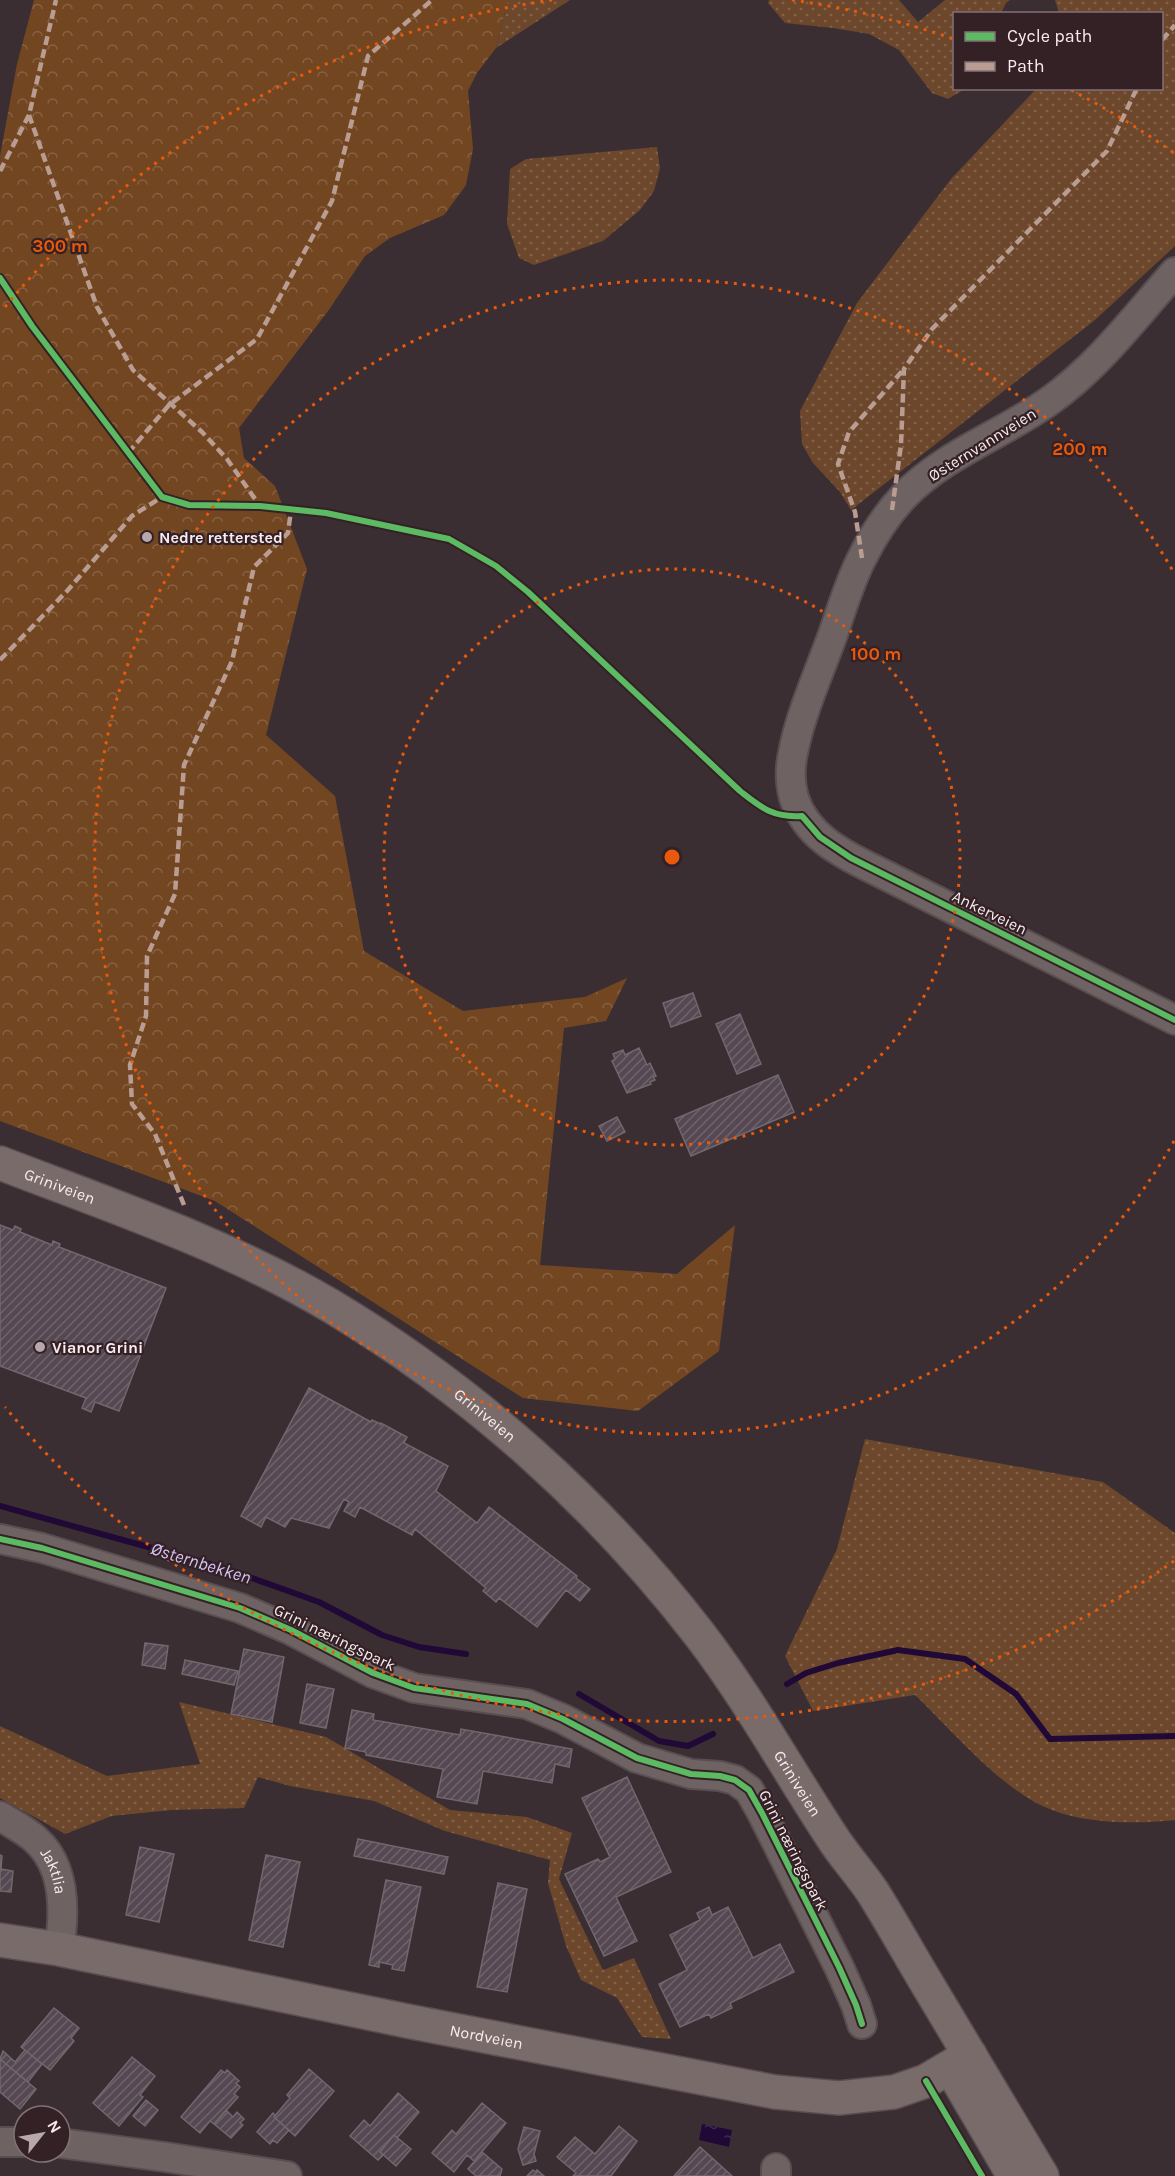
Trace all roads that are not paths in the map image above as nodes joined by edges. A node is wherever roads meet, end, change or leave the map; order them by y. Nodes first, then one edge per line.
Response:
1 (1175, 272) edge
2 (802, 816) joint
3 (1175, 1020) edge
4 (0, 1163) edge
5 (0, 1539) edge
6 (0, 1816) edge
7 (0, 1940) edge
8 (59, 1950) junction
9 (862, 2024) dead end
10 (960, 2061) junction
11 (72, 2145) edge
12 (286, 2176) edge
13 (1014, 2176) edge
14 (1042, 2176) edge

1 - 2 street, Østernvannveien
2 - 3 street, Ankerveien
4 - 10 main road, Griniveien
5 - 9 street, Grini næringspark
6 - 8 street, Jaktlia
7 - 8 main road, Nordveien
8 - 10 main road, Nordveien
10 - 13 main road, Griniveien
10 - 14 main road, Griniveien
11 - 12 street

